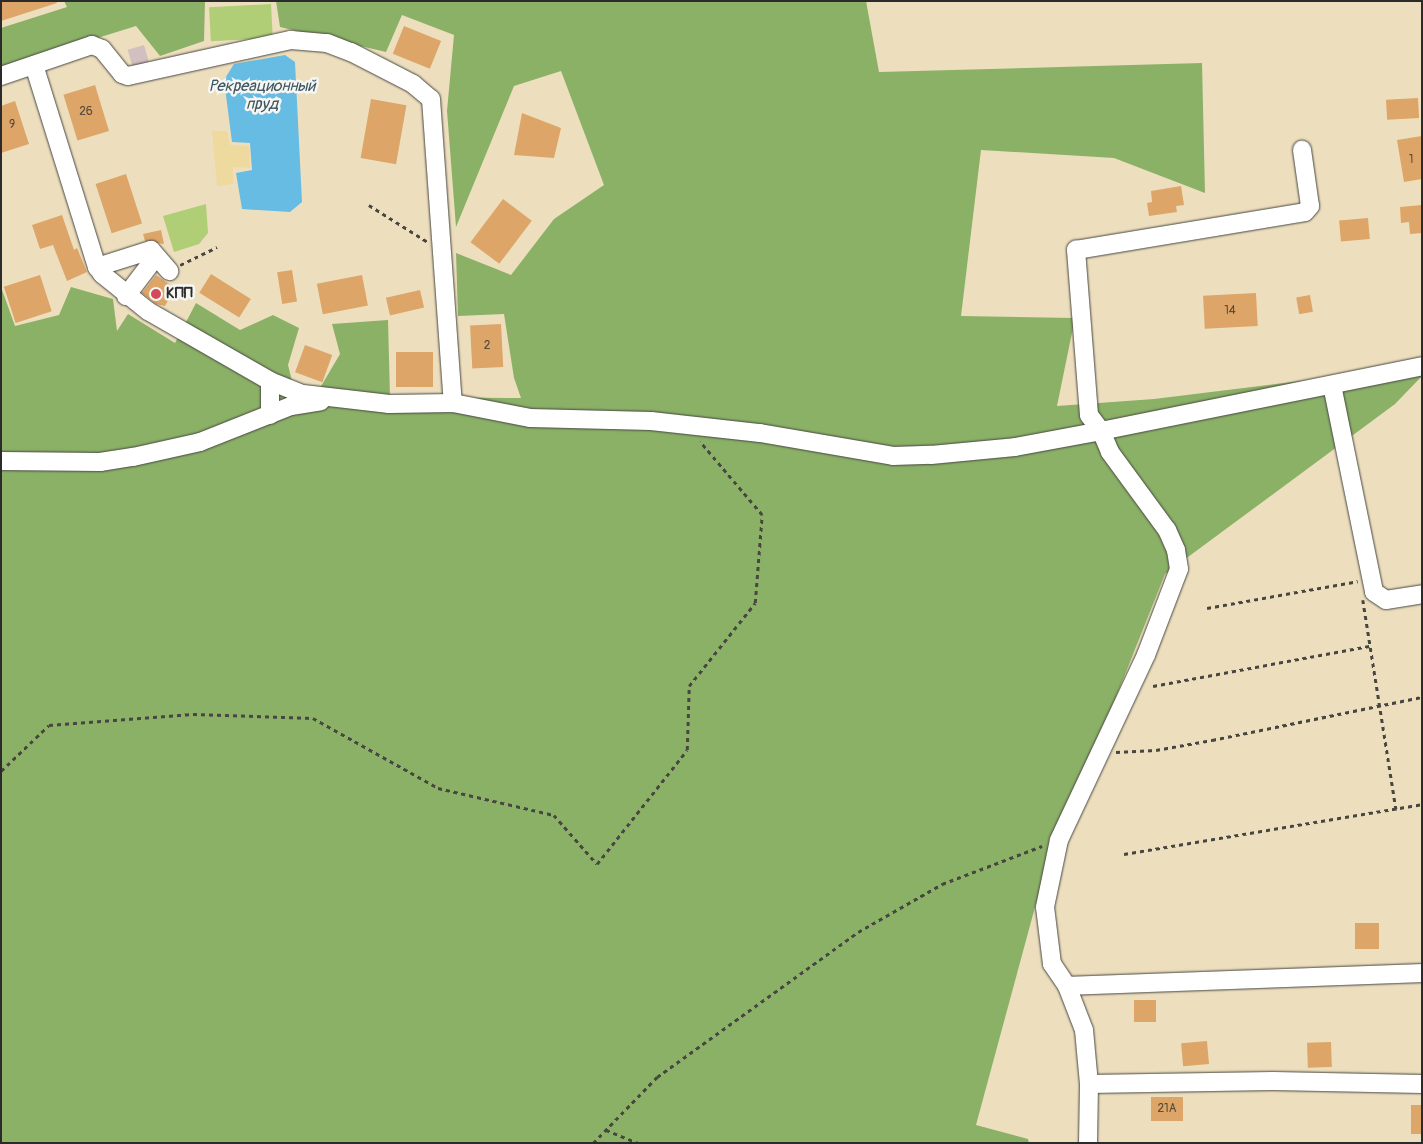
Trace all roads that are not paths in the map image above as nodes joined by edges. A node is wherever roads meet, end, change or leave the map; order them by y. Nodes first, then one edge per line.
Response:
1 (34, 65) junction
2 (1, 76) edge
3 (1302, 150) dead end
4 (155, 258) junction
5 (97, 267) junction
6 (169, 271) road end
7 (130, 299) junction
8 (1422, 366) edge
9 (270, 381) junction
10 (1332, 385) junction
11 (339, 398) junction
12 (453, 403) junction
13 (270, 415) junction
14 (1101, 431) junction
15 (1, 461) edge
16 (1422, 594) edge
17 (1422, 973) edge
18 (1067, 986) junction
19 (1089, 1084) junction
20 (1422, 1084) edge
21 (1088, 1143) edge

1 - 2 street
1 - 5 street
1 - 12 street
3 - 14 street
4 - 5 street
4 - 6 street
4 - 7 street
5 - 7 street
7 - 9 street
8 - 10 street
9 - 11 street
9 - 13 street
10 - 14 street
10 - 16 street
11 - 12 street
11 - 13 street
12 - 14 street
13 - 15 street
14 - 18 street
17 - 18 street
18 - 19 street
19 - 20 street
19 - 21 street

